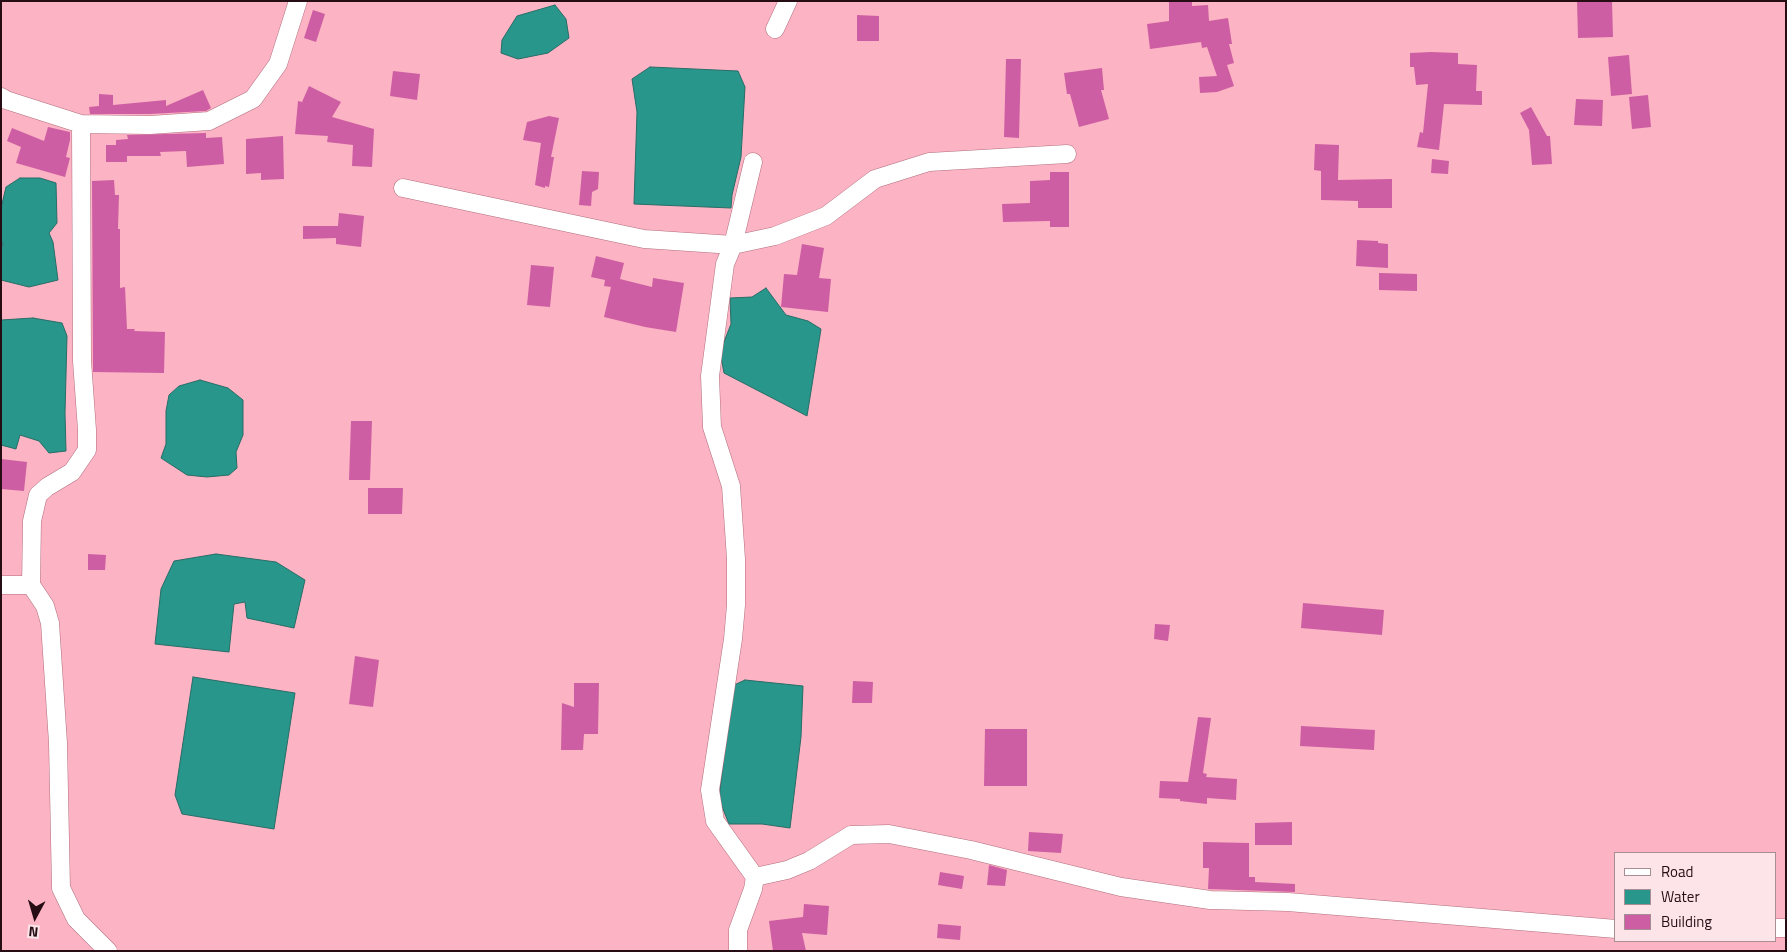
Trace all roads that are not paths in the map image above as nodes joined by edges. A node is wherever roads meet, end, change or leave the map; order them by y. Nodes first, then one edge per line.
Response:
1 (298, 1) edge
2 (788, 1) edge
3 (775, 29) dead end
4 (3, 102) edge
5 (81, 124) junction
6 (1067, 154) dead end
7 (753, 162) dead end
8 (403, 188) dead end
9 (733, 245) junction
10 (1, 585) edge
11 (32, 586) junction
12 (755, 877) junction
13 (1614, 929) edge
14 (108, 951) edge
15 (738, 951) edge

1 - 5 street
2 - 3 street
4 - 5 street
5 - 11 street
6 - 9 street
7 - 9 street
8 - 9 street
9 - 12 street
10 - 11 street
11 - 14 street
12 - 13 street
12 - 15 street

